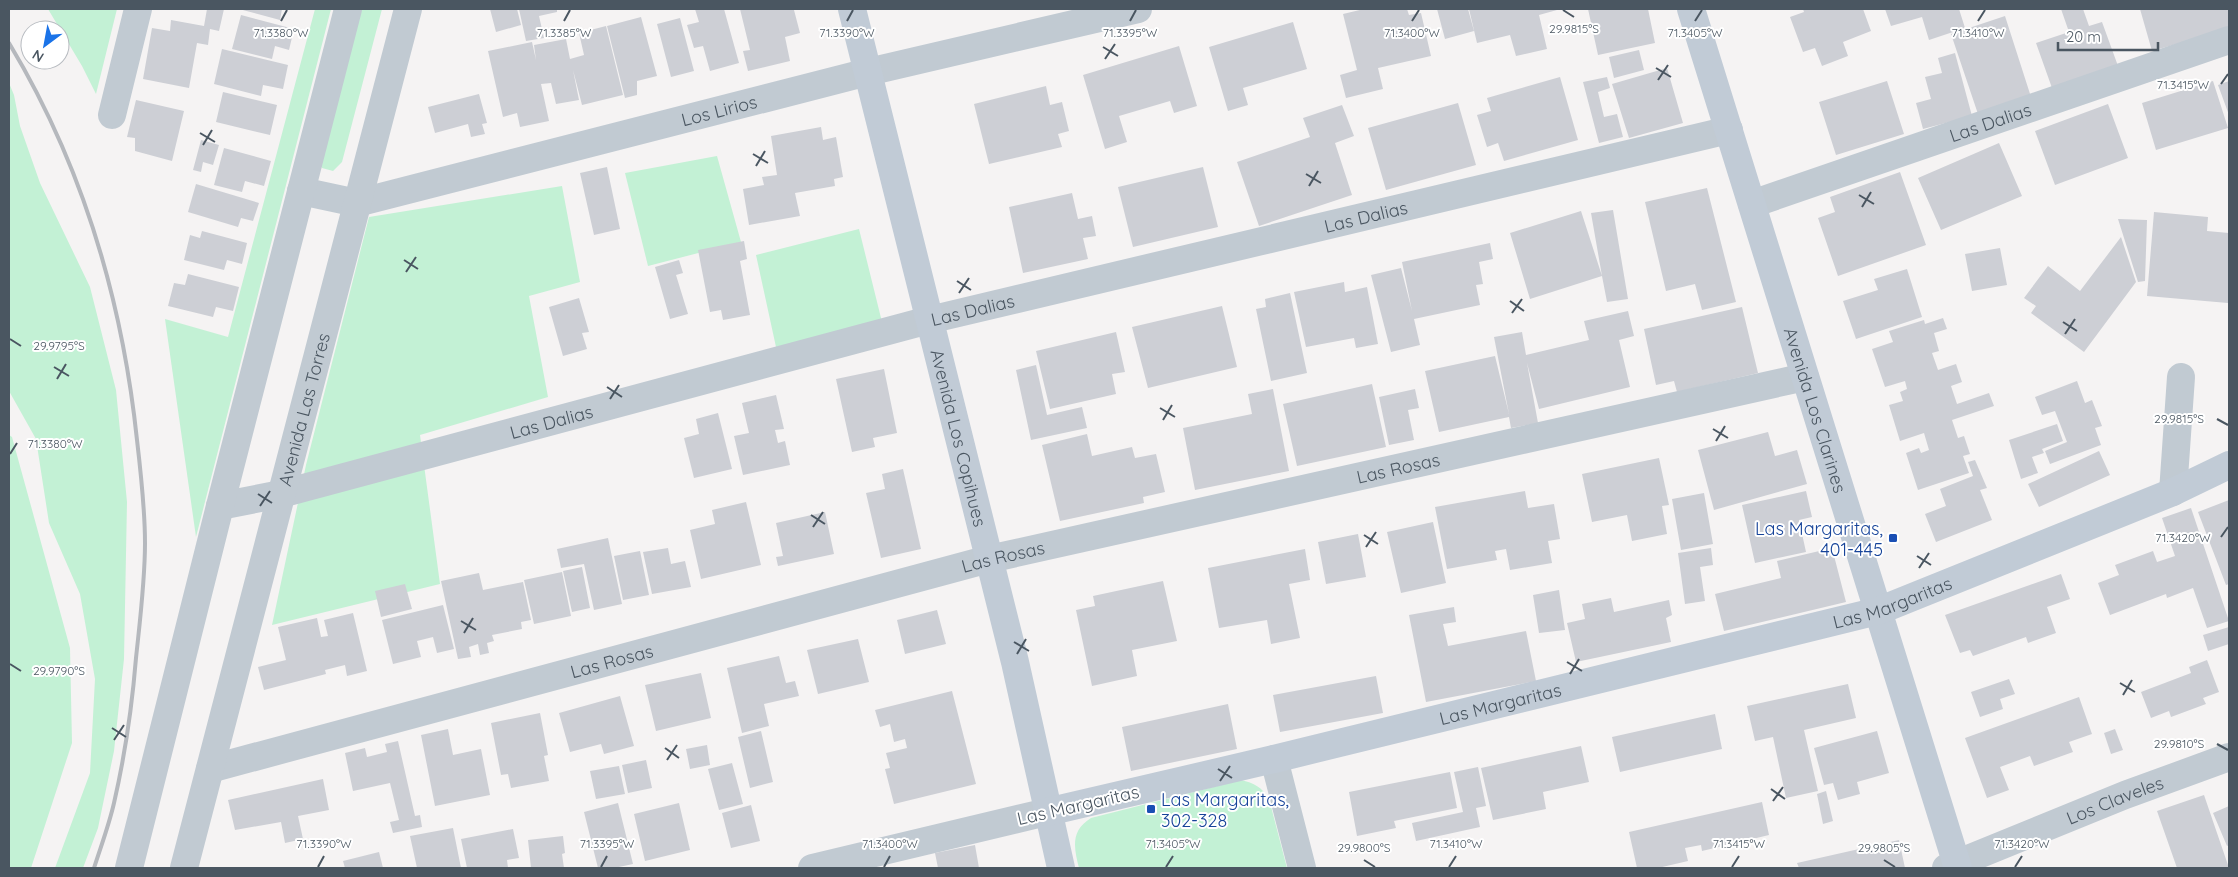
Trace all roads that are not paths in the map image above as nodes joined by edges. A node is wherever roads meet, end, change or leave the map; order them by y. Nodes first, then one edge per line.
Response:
1 (138, 9) edge
2 (348, 9) edge
3 (408, 9) edge
4 (852, 9) edge
5 (1138, 9) edge
6 (1691, 9) edge
7 (2229, 40) edge
8 (868, 72) junction
9 (112, 115) dead end
10 (1729, 130) junction
11 (301, 191) junction
12 (357, 203) junction
13 (1752, 204) junction
14 (929, 320) junction
15 (1805, 377) junction
16 (2181, 377) dead end
17 (2229, 465) edge
18 (2173, 492) junction
19 (281, 494) junction
20 (220, 506) junction
21 (989, 559) junction
22 (1878, 611) junction
23 (2229, 757) edge
24 (1274, 760) junction
25 (210, 769) junction
26 (1047, 812) junction
27 (1953, 866) edge
28 (129, 868) edge
29 (184, 868) edge
30 (812, 868) edge
31 (1061, 868) edge
32 (1302, 868) edge

1 - 9 street
2 - 11 street
3 - 12 street, Avenida Las Torres
4 - 8 main road, Avenida Los Copihues
5 - 8 street, Los Lirios
6 - 10 main road, Avenida Los Clarines
7 - 13 street, Las Dalias
8 - 12 street, Los Lirios
8 - 14 main road, Avenida Los Copihues
10 - 13 main road, Avenida Los Clarines
10 - 14 street, Las Dalias
11 - 12 street, Los Lirios
11 - 20 street
12 - 19 street, Avenida Las Torres
13 - 15 main road, Avenida Los Clarines
14 - 19 street, Las Dalias
14 - 21 main road, Avenida Los Copihues
15 - 21 street, Las Rosas
15 - 22 main road, Avenida Los Clarines
16 - 18 street
17 - 18 main road, Las Margaritas
18 - 22 main road, Las Margaritas
19 - 20 street, Las Dalias
19 - 25 street, Avenida Las Torres
20 - 28 street
21 - 25 street, Las Rosas
21 - 26 main road, Avenida Los Copihues
22 - 24 main road, Las Margaritas
22 - 27 main road, Avenida Los Clarines
23 - 27 street, Los Claveles
24 - 26 main road, Las Margaritas
24 - 32 street
25 - 29 street, Avenida Las Torres
26 - 30 street, Las Margaritas
26 - 31 main road, Avenida Los Copihues

